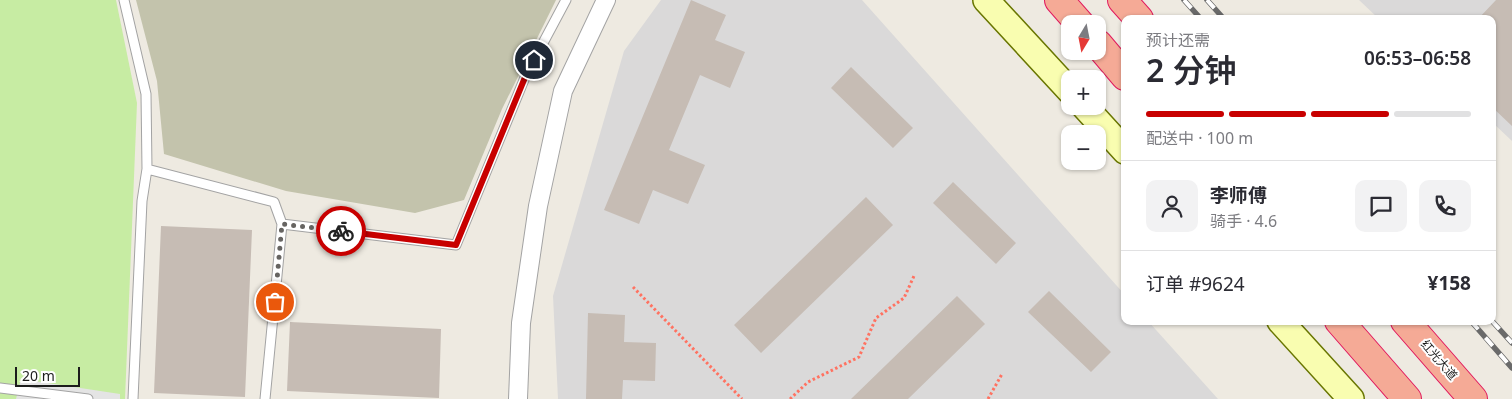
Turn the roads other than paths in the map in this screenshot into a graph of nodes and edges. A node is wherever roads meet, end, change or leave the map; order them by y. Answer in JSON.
{"nodes":[{"id":1,"x":124,"y":0,"type":"edge"},
{"id":2,"x":566,"y":0,"type":"edge"},
{"id":3,"x":606,"y":0,"type":"edge"},
{"id":4,"x":986,"y":0,"type":"edge"},
{"id":5,"x":1059,"y":0,"type":"edge"},
{"id":6,"x":1122,"y":0,"type":"edge"},
{"id":7,"x":1072,"y":15,"type":"edge"},
{"id":8,"x":1135,"y":15,"type":"edge"},
{"id":9,"x":1106,"y":53,"type":"edge"},
{"id":10,"x":1121,"y":71,"type":"edge"},
{"id":11,"x":1061,"y":81,"type":"edge"},
{"id":12,"x":1092,"y":115,"type":"edge"},
{"id":13,"x":1121,"y":147,"type":"edge"},
{"id":14,"x":147,"y":169,"type":"junction"},
{"id":15,"x":282,"y":224,"type":"junction"},
{"id":16,"x":1284,"y":325,"type":"edge"},
{"id":17,"x":1342,"y":325,"type":"edge"},
{"id":18,"x":1408,"y":325,"type":"edge"},
{"id":19,"x":0,"y":388,"type":"edge"},
{"id":20,"x":25,"y":396,"type":"edge"},
{"id":21,"x":88,"y":399,"type":"edge"},
{"id":22,"x":133,"y":399,"type":"edge"},
{"id":23,"x":265,"y":399,"type":"edge"},
{"id":24,"x":518,"y":399,"type":"edge"},
{"id":25,"x":1351,"y":399,"type":"edge"},
{"id":26,"x":1407,"y":399,"type":"edge"},
{"id":27,"x":1473,"y":399,"type":"edge"}],
"edges":[{"from":1,"to":14,"type":"lane"},
{"from":2,"to":15,"type":"lane"},
{"from":3,"to":24,"type":"street"},
{"from":4,"to":11,"type":"main road"},
{"from":5,"to":7,"type":"highway"},
{"from":6,"to":8,"type":"highway"},
{"from":9,"to":10,"type":"highway"},
{"from":12,"to":13,"type":"main road"},
{"from":14,"to":15,"type":"lane"},
{"from":14,"to":22,"type":"lane"},
{"from":15,"to":23,"type":"lane"},
{"from":16,"to":25,"type":"main road"},
{"from":17,"to":26,"type":"highway"},
{"from":18,"to":27,"type":"highway","name":"红光大道"},
{"from":19,"to":20,"type":"lane"},
{"from":20,"to":21,"type":"lane"}]}
